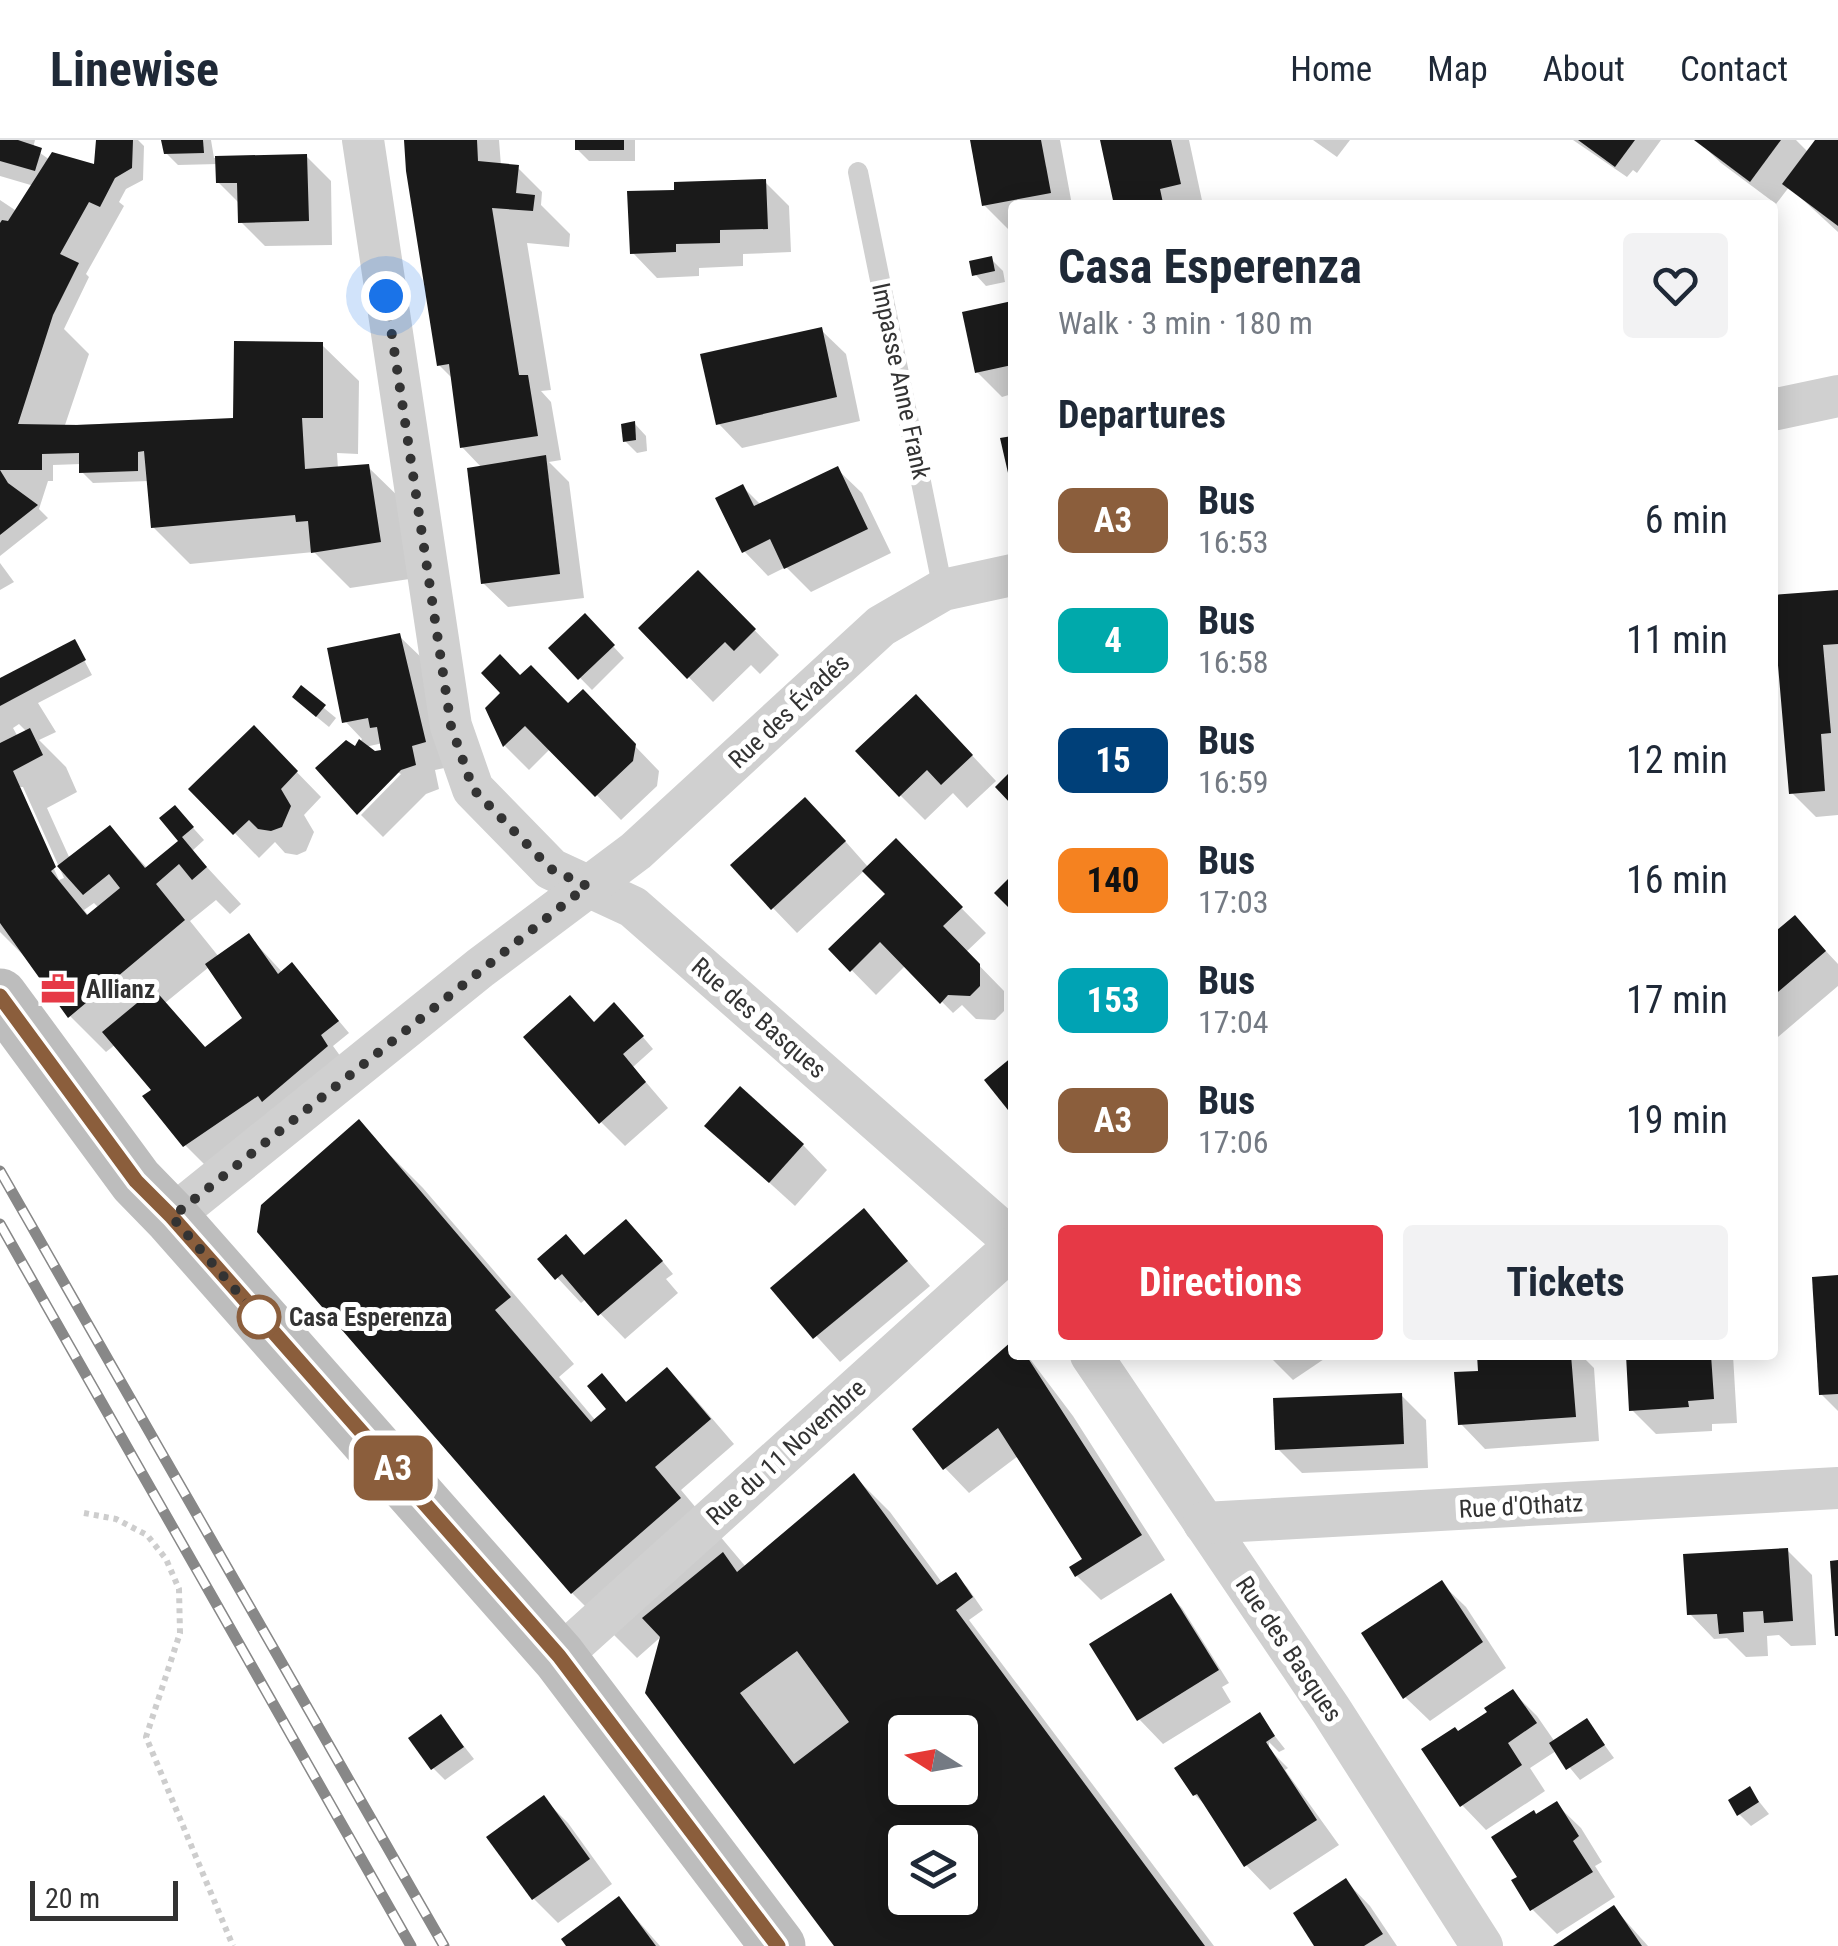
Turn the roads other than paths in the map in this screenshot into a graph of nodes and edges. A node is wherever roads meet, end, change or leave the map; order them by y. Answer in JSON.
{"nodes":[{"id":1,"x":363,"y":140,"type":"edge"},
{"id":2,"x":858,"y":172,"type":"dead end"},
{"id":3,"x":1838,"y":396,"type":"edge"},
{"id":4,"x":1778,"y":409,"type":"edge"},
{"id":5,"x":1008,"y":576,"type":"edge"},
{"id":6,"x":943,"y":590,"type":"junction"},
{"id":7,"x":587,"y":886,"type":"junction"},
{"id":8,"x":0,"y":996,"type":"edge"},
{"id":9,"x":172,"y":1217,"type":"junction"},
{"id":10,"x":1008,"y":1236,"type":"edge"},
{"id":11,"x":1008,"y":1252,"type":"edge"},
{"id":12,"x":1094,"y":1360,"type":"edge"},
{"id":13,"x":1838,"y":1488,"type":"edge"},
{"id":14,"x":1204,"y":1523,"type":"junction"},
{"id":15,"x":559,"y":1656,"type":"junction"},
{"id":16,"x":778,"y":1946,"type":"edge"},
{"id":17,"x":1482,"y":1946,"type":"edge"}],
"edges":[{"from":1,"to":7,"type":"street","name":"Rue des Basques"},
{"from":2,"to":6,"type":"lane","name":"Impasse Anne Frank"},
{"from":3,"to":4,"type":"street"},
{"from":5,"to":6,"type":"street","name":"Rue des Évadés"},
{"from":6,"to":7,"type":"street","name":"Rue des Évadés"},
{"from":7,"to":9,"type":"street","name":"Rue des Évadés"},
{"from":7,"to":10,"type":"street","name":"Rue des Basques"},
{"from":8,"to":9,"type":"main road"},
{"from":9,"to":15,"type":"main road"},
{"from":11,"to":15,"type":"street","name":"Rue du 11 Novembre"},
{"from":12,"to":14,"type":"street","name":"Rue des Basques"},
{"from":13,"to":14,"type":"street","name":"Rue d'Othatz"},
{"from":14,"to":17,"type":"street","name":"Rue des Basques"},
{"from":15,"to":16,"type":"main road"}]}
